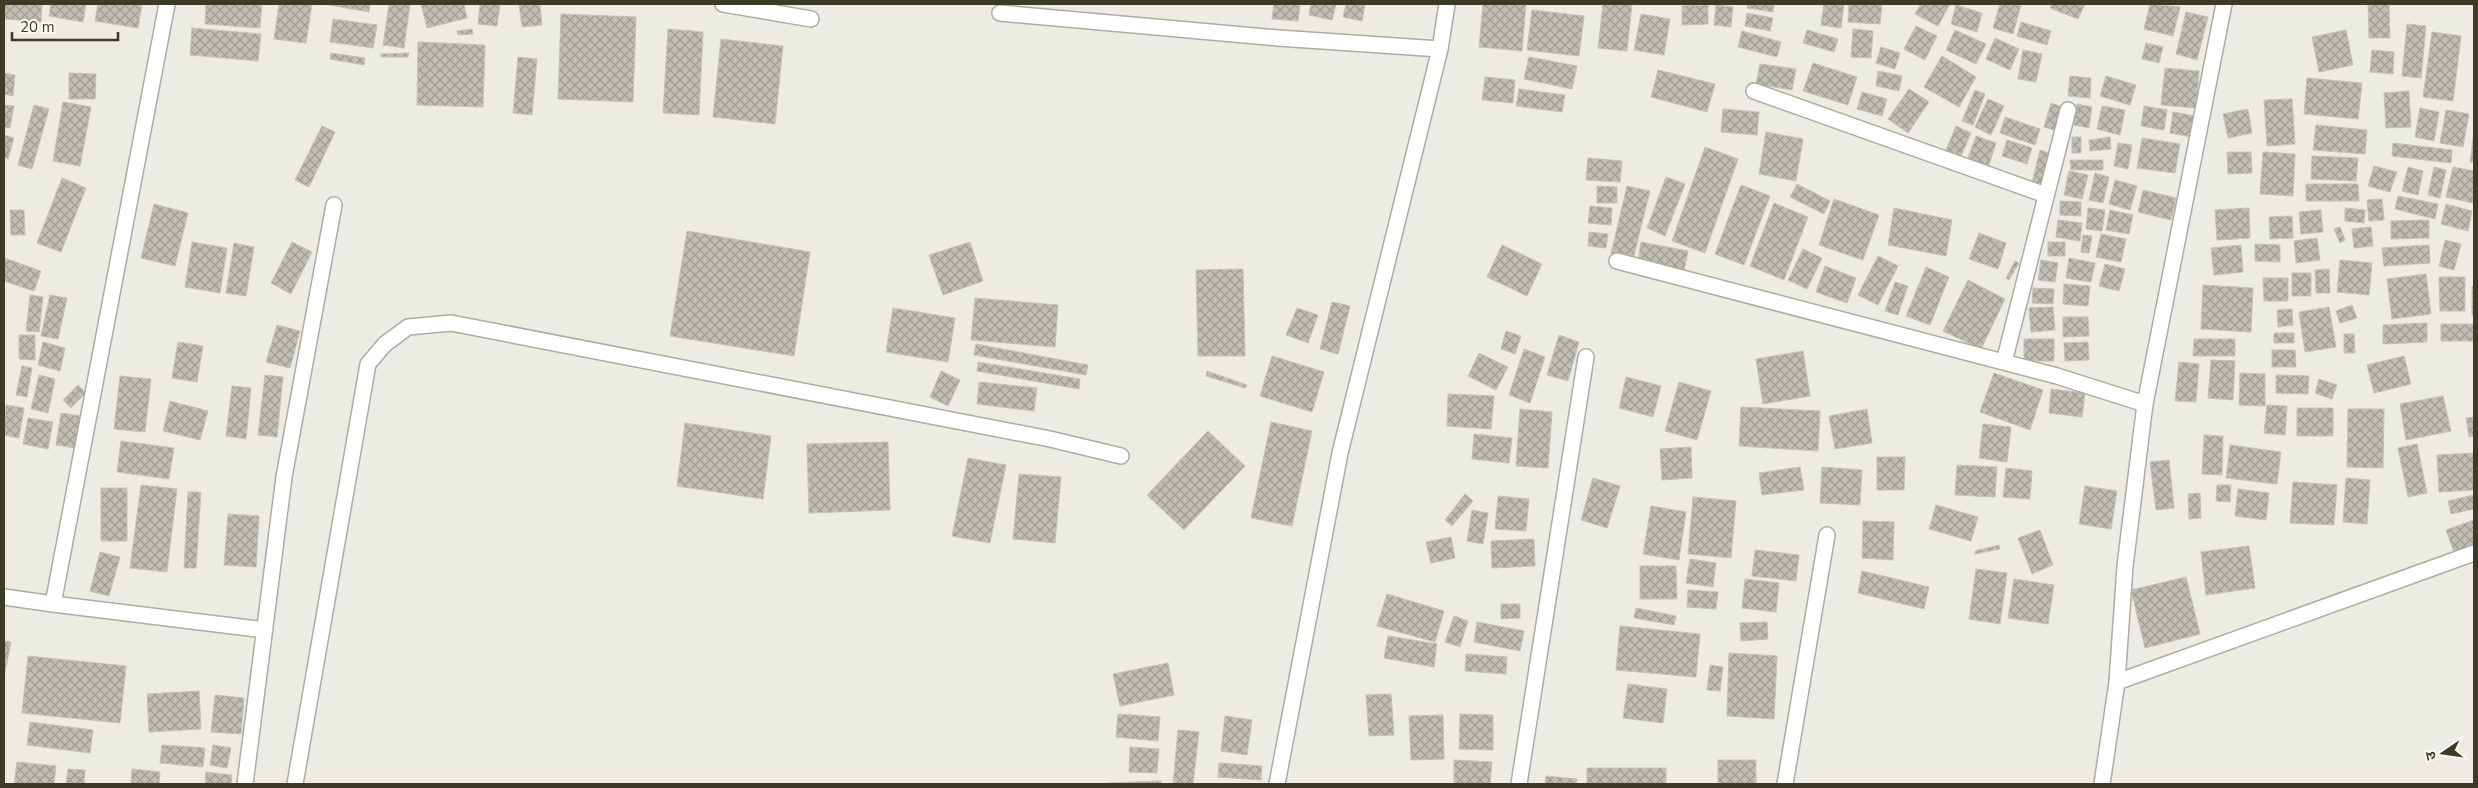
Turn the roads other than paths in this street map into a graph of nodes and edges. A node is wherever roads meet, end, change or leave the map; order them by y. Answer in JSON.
{"nodes":[{"id":1,"x":167,"y":4,"type":"edge"},
{"id":2,"x":723,"y":4,"type":"edge"},
{"id":3,"x":1448,"y":4,"type":"edge"},
{"id":4,"x":2224,"y":4,"type":"edge"},
{"id":5,"x":1000,"y":13,"type":"dead end"},
{"id":6,"x":811,"y":19,"type":"dead end"},
{"id":7,"x":1440,"y":49,"type":"junction"},
{"id":8,"x":1754,"y":91,"type":"dead end"},
{"id":9,"x":2068,"y":110,"type":"dead end"},
{"id":10,"x":2046,"y":195,"type":"junction"},
{"id":11,"x":334,"y":205,"type":"dead end"},
{"id":12,"x":1617,"y":261,"type":"dead end"},
{"id":13,"x":1586,"y":358,"type":"dead end"},
{"id":14,"x":2004,"y":362,"type":"junction"},
{"id":15,"x":2145,"y":404,"type":"junction"},
{"id":16,"x":1121,"y":456,"type":"dead end"},
{"id":17,"x":1827,"y":535,"type":"dead end"},
{"id":18,"x":2474,"y":553,"type":"edge"},
{"id":19,"x":4,"y":597,"type":"edge"},
{"id":20,"x":53,"y":604,"type":"junction"},
{"id":21,"x":266,"y":630,"type":"junction"},
{"id":22,"x":2117,"y":682,"type":"junction"},
{"id":23,"x":245,"y":784,"type":"edge"},
{"id":24,"x":295,"y":784,"type":"edge"},
{"id":25,"x":1277,"y":784,"type":"edge"},
{"id":26,"x":1519,"y":784,"type":"edge"},
{"id":27,"x":1785,"y":784,"type":"edge"},
{"id":28,"x":2102,"y":784,"type":"edge"}],
"edges":[{"from":1,"to":20,"type":"street"},
{"from":2,"to":6,"type":"street"},
{"from":3,"to":7,"type":"street"},
{"from":4,"to":15,"type":"street"},
{"from":5,"to":7,"type":"street"},
{"from":7,"to":25,"type":"street"},
{"from":8,"to":10,"type":"street"},
{"from":9,"to":10,"type":"street"},
{"from":10,"to":14,"type":"street"},
{"from":11,"to":21,"type":"street"},
{"from":12,"to":14,"type":"street"},
{"from":13,"to":26,"type":"street"},
{"from":14,"to":15,"type":"street"},
{"from":15,"to":22,"type":"street"},
{"from":16,"to":24,"type":"street"},
{"from":17,"to":27,"type":"street"},
{"from":18,"to":22,"type":"street"},
{"from":19,"to":20,"type":"street"},
{"from":20,"to":21,"type":"street"},
{"from":21,"to":23,"type":"street"},
{"from":22,"to":28,"type":"street"}]}
